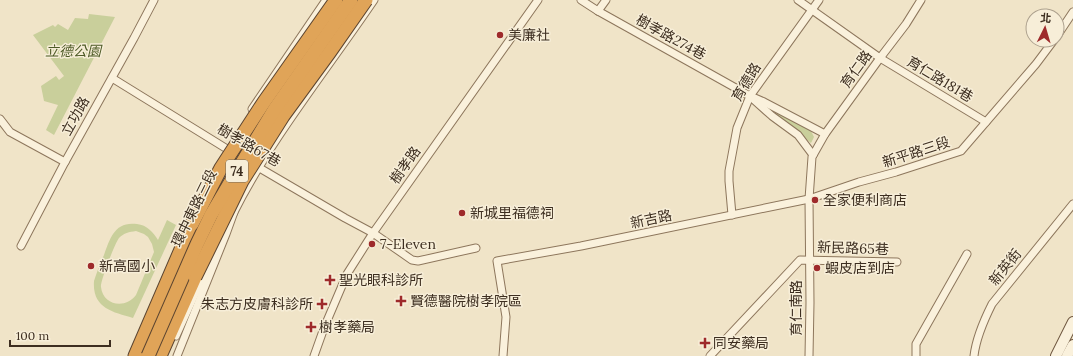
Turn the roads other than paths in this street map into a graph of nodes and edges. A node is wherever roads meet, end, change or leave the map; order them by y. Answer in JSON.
{"nodes":[{"id":1,"x":154,"y":0,"type":"edge"},
{"id":2,"x":326,"y":0,"type":"edge"},
{"id":3,"x":336,"y":0,"type":"edge"},
{"id":4,"x":340,"y":0,"type":"edge"},
{"id":5,"x":351,"y":0,"type":"edge"},
{"id":6,"x":366,"y":0,"type":"edge"},
{"id":7,"x":374,"y":0,"type":"edge"},
{"id":8,"x":538,"y":0,"type":"edge"},
{"id":9,"x":581,"y":0,"type":"edge"},
{"id":10,"x":606,"y":0,"type":"edge"},
{"id":11,"x":798,"y":0,"type":"edge"},
{"id":12,"x":819,"y":0,"type":"edge"},
{"id":13,"x":921,"y":0,"type":"edge"},
{"id":14,"x":812,"y":9,"type":"junction"},
{"id":15,"x":598,"y":11,"type":"junction"},
{"id":16,"x":1073,"y":12,"type":"edge"},
{"id":17,"x":1065,"y":24,"type":"edge"},
{"id":18,"x":1048,"y":48,"type":"edge"},
{"id":19,"x":880,"y":58,"type":"junction"},
{"id":20,"x":112,"y":78,"type":"junction"},
{"id":21,"x":750,"y":96,"type":"junction"},
{"id":22,"x":0,"y":119,"type":"edge"},
{"id":23,"x":986,"y":122,"type":"junction"},
{"id":24,"x":825,"y":134,"type":"junction"},
{"id":25,"x":228,"y":149,"type":"junction"},
{"id":26,"x":237,"y":154,"type":"junction"},
{"id":27,"x":813,"y":155,"type":"junction"},
{"id":28,"x":64,"y":162,"type":"junction"},
{"id":29,"x":259,"y":166,"type":"junction"},
{"id":30,"x":809,"y":199,"type":"junction"},
{"id":31,"x":1073,"y":204,"type":"edge"},
{"id":32,"x":235,"y":210,"type":"junction"},
{"id":33,"x":732,"y":215,"type":"junction"},
{"id":34,"x":373,"y":233,"type":"junction"},
{"id":35,"x":21,"y":246,"type":"dead end"},
{"id":36,"x":476,"y":248,"type":"dead end"},
{"id":37,"x":967,"y":254,"type":"dead end"},
{"id":38,"x":809,"y":260,"type":"junction"},
{"id":39,"x":897,"y":262,"type":"dead end"},
{"id":40,"x":1073,"y":322,"type":"edge"},
{"id":41,"x":175,"y":323,"type":"junction"},
{"id":42,"x":1073,"y":345,"type":"edge"},
{"id":43,"x":131,"y":356,"type":"edge"},
{"id":44,"x":135,"y":356,"type":"edge"},
{"id":45,"x":140,"y":356,"type":"edge"},
{"id":46,"x":148,"y":356,"type":"edge"},
{"id":47,"x":160,"y":356,"type":"edge"},
{"id":48,"x":167,"y":356,"type":"edge"},
{"id":49,"x":177,"y":356,"type":"edge"},
{"id":50,"x":314,"y":356,"type":"edge"},
{"id":51,"x":504,"y":356,"type":"edge"},
{"id":52,"x":710,"y":356,"type":"edge"},
{"id":53,"x":809,"y":356,"type":"edge"},
{"id":54,"x":916,"y":356,"type":"edge"},
{"id":55,"x":974,"y":356,"type":"edge"},
{"id":56,"x":1056,"y":356,"type":"edge"},
{"id":57,"x":1067,"y":356,"type":"edge"}],
"edges":[{"from":1,"to":20,"type":"street","name":"立功路"},
{"from":2,"to":25,"type":"street","name":"環中東路三段"},
{"from":3,"to":44,"type":"highway","number":"74","bridge":true},
{"from":4,"to":26,"type":"street","name":"環中東路三段"},
{"from":5,"to":46,"type":"highway","number":"74","bridge":true},
{"from":6,"to":41,"type":"highway","number":"74","bridge":true},
{"from":7,"to":29,"type":"street"},
{"from":8,"to":34,"type":"street","name":"樹孝路"},
{"from":9,"to":15,"type":"street","name":"樹孝路274巷"},
{"from":10,"to":15,"type":"street"},
{"from":11,"to":14,"type":"street","name":"育仁路181巷"},
{"from":12,"to":14,"type":"street","name":"育德路"},
{"from":13,"to":19,"type":"street","name":"育仁路"},
{"from":14,"to":19,"type":"street","name":"育仁路181巷"},
{"from":14,"to":21,"type":"street","name":"育德路"},
{"from":15,"to":21,"type":"street","name":"樹孝路274巷"},
{"from":16,"to":17,"type":"street"},
{"from":18,"to":23,"type":"street","name":"新平路三段"},
{"from":19,"to":23,"type":"street","name":"育仁路181巷"},
{"from":19,"to":24,"type":"street","name":"育仁路"},
{"from":20,"to":25,"type":"street","name":"樹孝路67巷"},
{"from":20,"to":28,"type":"street","name":"立功路"},
{"from":21,"to":24,"type":"street"},
{"from":21,"to":27,"type":"street"},
{"from":21,"to":33,"type":"street","name":"育德路"},
{"from":22,"to":28,"type":"street"},
{"from":23,"to":30,"type":"street","name":"新平路三段"},
{"from":24,"to":27,"type":"street","name":"育仁路"},
{"from":25,"to":26,"type":"street","name":"樹孝路67巷"},
{"from":25,"to":43,"type":"street","name":"環中東路三段"},
{"from":26,"to":29,"type":"street","name":"樹孝路67巷"},
{"from":26,"to":45,"type":"street","name":"環中東路三段"},
{"from":27,"to":30,"type":"street"},
{"from":28,"to":35,"type":"street","name":"立功路"},
{"from":29,"to":32,"type":"street"},
{"from":29,"to":34,"type":"street","name":"樹孝路67巷"},
{"from":30,"to":33,"type":"street","name":"新吉路"},
{"from":30,"to":38,"type":"street"},
{"from":31,"to":55,"type":"street","name":"新英街"},
{"from":32,"to":48,"type":"street"},
{"from":32,"to":49,"type":"street"},
{"from":33,"to":51,"type":"street","name":"新吉路"},
{"from":34,"to":36,"type":"street"},
{"from":34,"to":50,"type":"street","name":"樹孝路"},
{"from":37,"to":54,"type":"street"},
{"from":38,"to":39,"type":"street","name":"新民路65巷"},
{"from":38,"to":52,"type":"street"},
{"from":38,"to":53,"type":"street","name":"育仁南路"},
{"from":40,"to":56,"type":"street"},
{"from":41,"to":47,"type":"highway","number":"74"},
{"from":41,"to":48,"type":"highway","number":"74"},
{"from":42,"to":57,"type":"street"}]}
